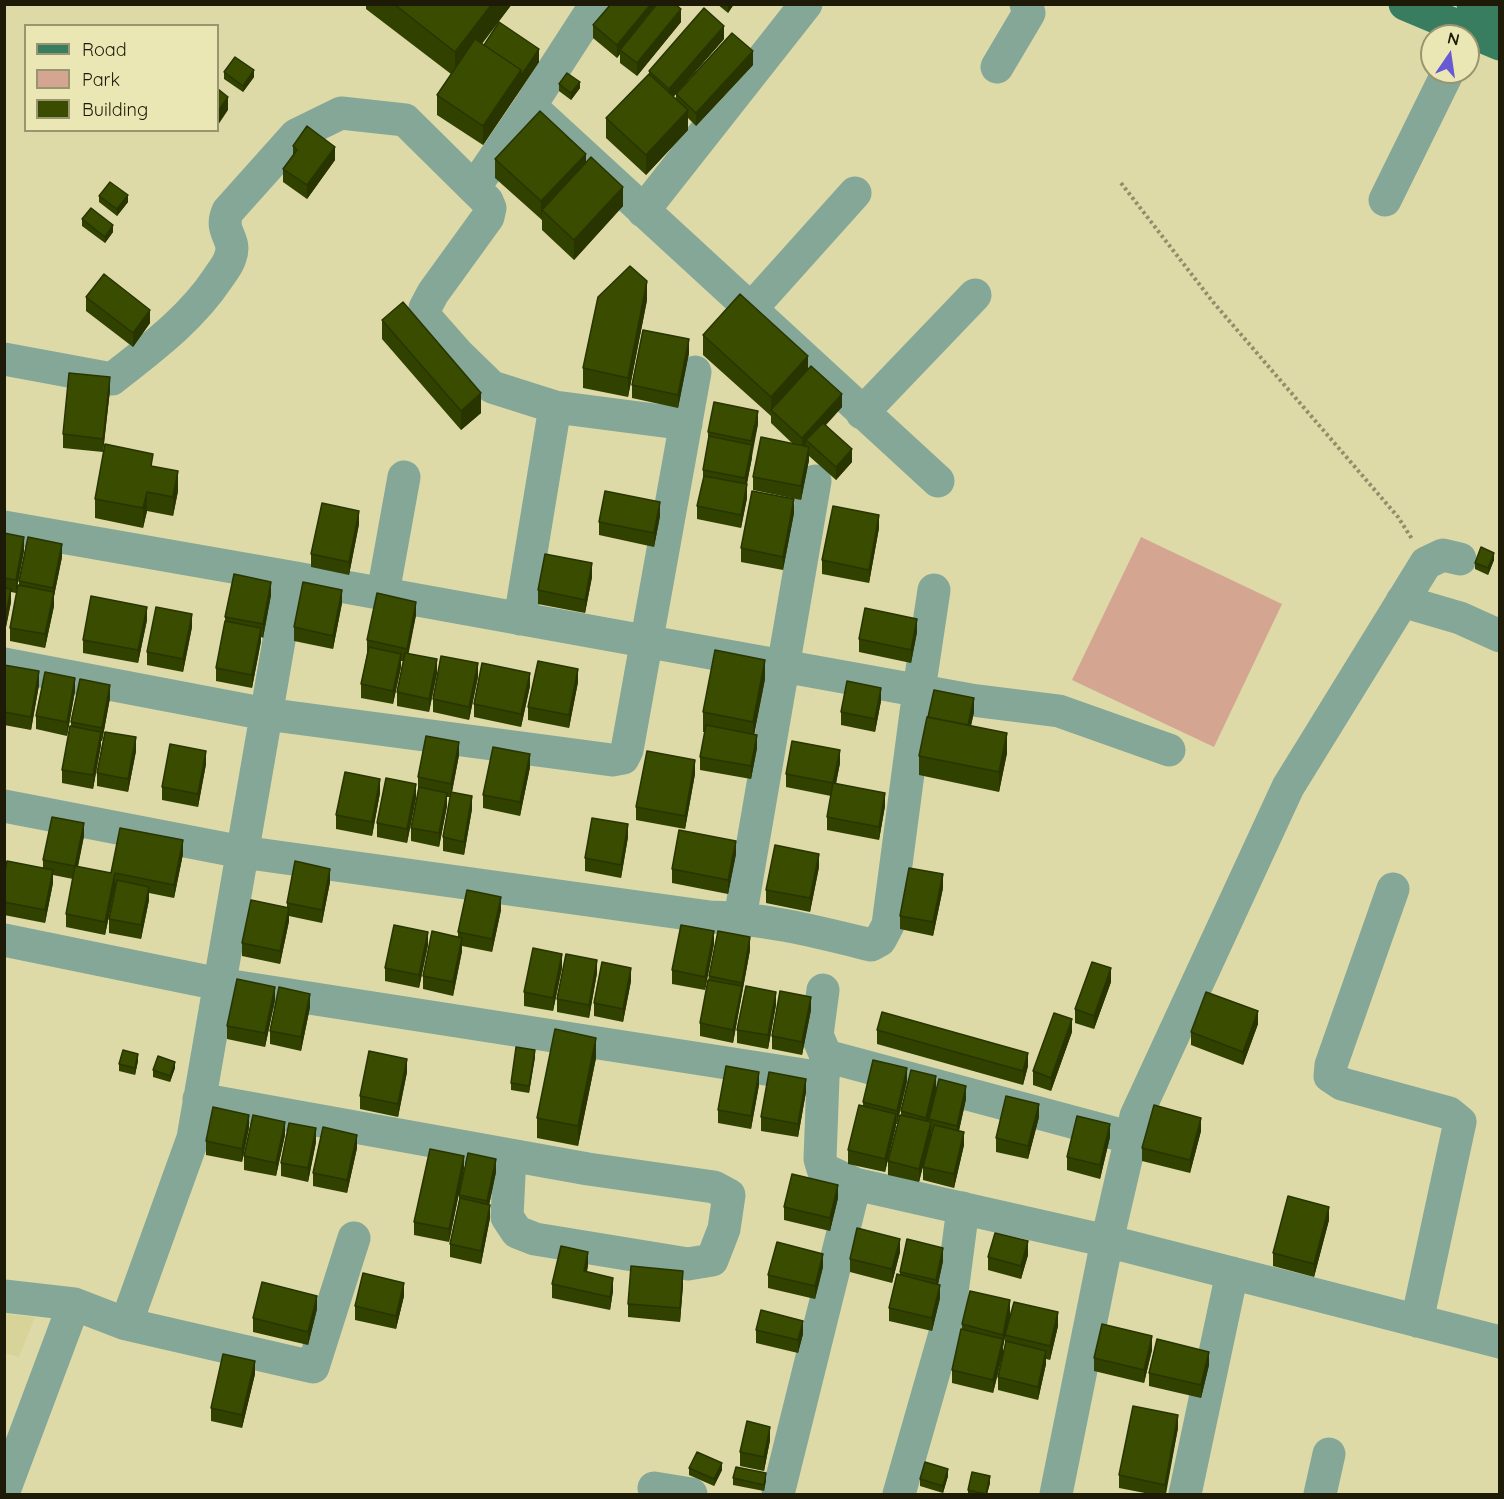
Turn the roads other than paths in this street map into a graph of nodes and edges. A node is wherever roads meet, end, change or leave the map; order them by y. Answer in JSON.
{"nodes":[{"id":1,"x":596,"y":4,"type":"edge"},
{"id":2,"x":806,"y":4,"type":"edge"},
{"id":3,"x":1026,"y":4,"type":"edge"},
{"id":4,"x":1405,"y":4,"type":"edge"},
{"id":5,"x":1500,"y":15,"type":"edge"},
{"id":6,"x":1469,"y":24,"type":"edge"},
{"id":7,"x":1480,"y":31,"type":"edge"},
{"id":8,"x":1500,"y":44,"type":"edge"},
{"id":9,"x":997,"y":67,"type":"dead end"},
{"id":10,"x":1442,"y":84,"type":"edge"},
{"id":11,"x":530,"y":106,"type":"junction"},
{"id":12,"x":474,"y":188,"type":"junction"},
{"id":13,"x":855,"y":194,"type":"dead end"},
{"id":14,"x":1385,"y":200,"type":"dead end"},
{"id":15,"x":643,"y":211,"type":"junction"},
{"id":16,"x":975,"y":295,"type":"dead end"},
{"id":17,"x":750,"y":310,"type":"junction"},
{"id":18,"x":4,"y":359,"type":"edge"},
{"id":19,"x":695,"y":372,"type":"dead end"},
{"id":20,"x":555,"y":407,"type":"junction"},
{"id":21,"x":862,"y":413,"type":"junction"},
{"id":22,"x":686,"y":424,"type":"junction"},
{"id":23,"x":404,"y":477,"type":"dead end"},
{"id":24,"x":815,"y":481,"type":"dead end"},
{"id":25,"x":938,"y":481,"type":"dead end"},
{"id":26,"x":4,"y":527,"type":"edge"},
{"id":27,"x":1460,"y":559,"type":"dead end"},
{"id":28,"x":290,"y":577,"type":"junction"},
{"id":29,"x":934,"y":590,"type":"dead end"},
{"id":30,"x":383,"y":593,"type":"junction"},
{"id":31,"x":1402,"y":601,"type":"junction"},
{"id":32,"x":520,"y":619,"type":"junction"},
{"id":33,"x":1500,"y":636,"type":"edge"},
{"id":34,"x":647,"y":641,"type":"junction"},
{"id":35,"x":4,"y":664,"type":"edge"},
{"id":36,"x":784,"y":666,"type":"junction"},
{"id":37,"x":918,"y":690,"type":"junction"},
{"id":38,"x":266,"y":714,"type":"junction"},
{"id":39,"x":1169,"y":750,"type":"dead end"},
{"id":40,"x":4,"y":806,"type":"edge"},
{"id":41,"x":242,"y":852,"type":"junction"},
{"id":42,"x":1393,"y":889,"type":"dead end"},
{"id":43,"x":740,"y":918,"type":"junction"},
{"id":44,"x":4,"y":940,"type":"edge"},
{"id":45,"x":219,"y":984,"type":"junction"},
{"id":46,"x":824,"y":990,"type":"dead end"},
{"id":47,"x":824,"y":1067,"type":"junction"},
{"id":48,"x":199,"y":1099,"type":"junction"},
{"id":49,"x":1131,"y":1138,"type":"junction"},
{"id":50,"x":510,"y":1155,"type":"junction"},
{"id":51,"x":855,"y":1184,"type":"junction"},
{"id":52,"x":963,"y":1208,"type":"junction"},
{"id":53,"x":354,"y":1238,"type":"dead end"},
{"id":54,"x":1107,"y":1241,"type":"junction"},
{"id":55,"x":1232,"y":1273,"type":"junction"},
{"id":56,"x":4,"y":1296,"type":"edge"},
{"id":57,"x":74,"y":1304,"type":"junction"},
{"id":58,"x":1417,"y":1321,"type":"junction"},
{"id":59,"x":126,"y":1324,"type":"junction"},
{"id":60,"x":1500,"y":1342,"type":"edge"},
{"id":61,"x":1329,"y":1454,"type":"dead end"},
{"id":62,"x":654,"y":1488,"type":"dead end"},
{"id":63,"x":4,"y":1491,"type":"edge"},
{"id":64,"x":691,"y":1494,"type":"edge"},
{"id":65,"x":778,"y":1494,"type":"edge"},
{"id":66,"x":899,"y":1494,"type":"edge"},
{"id":67,"x":1056,"y":1494,"type":"edge"},
{"id":68,"x":1185,"y":1494,"type":"edge"},
{"id":69,"x":1320,"y":1494,"type":"edge"}],
"edges":[{"from":1,"to":11,"type":"street"},
{"from":2,"to":15,"type":"street"},
{"from":3,"to":9,"type":"street"},
{"from":4,"to":6,"type":"main road"},
{"from":5,"to":6,"type":"main road"},
{"from":7,"to":8,"type":"main road"},
{"from":10,"to":14,"type":"street"},
{"from":11,"to":12,"type":"street"},
{"from":11,"to":15,"type":"street"},
{"from":12,"to":18,"type":"street"},
{"from":12,"to":20,"type":"street"},
{"from":13,"to":17,"type":"street"},
{"from":15,"to":17,"type":"street"},
{"from":16,"to":21,"type":"street"},
{"from":17,"to":21,"type":"street"},
{"from":19,"to":22,"type":"street"},
{"from":20,"to":22,"type":"street"},
{"from":20,"to":32,"type":"street"},
{"from":21,"to":25,"type":"street"},
{"from":22,"to":34,"type":"street"},
{"from":23,"to":30,"type":"street"},
{"from":24,"to":36,"type":"street"},
{"from":26,"to":28,"type":"street"},
{"from":27,"to":31,"type":"street"},
{"from":28,"to":30,"type":"street"},
{"from":28,"to":38,"type":"street"},
{"from":29,"to":37,"type":"street"},
{"from":30,"to":32,"type":"street"},
{"from":31,"to":33,"type":"street"},
{"from":31,"to":49,"type":"street"},
{"from":32,"to":34,"type":"street"},
{"from":34,"to":36,"type":"street"},
{"from":34,"to":38,"type":"street"},
{"from":35,"to":38,"type":"street"},
{"from":36,"to":37,"type":"street"},
{"from":36,"to":43,"type":"street"},
{"from":37,"to":39,"type":"street"},
{"from":37,"to":43,"type":"street"},
{"from":38,"to":41,"type":"street"},
{"from":40,"to":41,"type":"street"},
{"from":41,"to":43,"type":"street"},
{"from":41,"to":45,"type":"street"},
{"from":42,"to":58,"type":"street"},
{"from":44,"to":45,"type":"street"},
{"from":45,"to":47,"type":"street"},
{"from":45,"to":48,"type":"street"},
{"from":46,"to":47,"type":"street"},
{"from":47,"to":49,"type":"street"},
{"from":47,"to":51,"type":"street"},
{"from":48,"to":50,"type":"street"},
{"from":48,"to":59,"type":"street"},
{"from":49,"to":54,"type":"street"},
{"from":50,"to":50,"type":"street"},
{"from":51,"to":52,"type":"street"},
{"from":51,"to":65,"type":"street"},
{"from":52,"to":54,"type":"street"},
{"from":52,"to":66,"type":"street"},
{"from":53,"to":59,"type":"street"},
{"from":54,"to":55,"type":"street"},
{"from":54,"to":67,"type":"street"},
{"from":55,"to":58,"type":"street"},
{"from":55,"to":68,"type":"street"},
{"from":56,"to":57,"type":"street"},
{"from":57,"to":59,"type":"street"},
{"from":57,"to":63,"type":"street"},
{"from":58,"to":60,"type":"street"},
{"from":61,"to":69,"type":"street"},
{"from":62,"to":64,"type":"street"}]}
